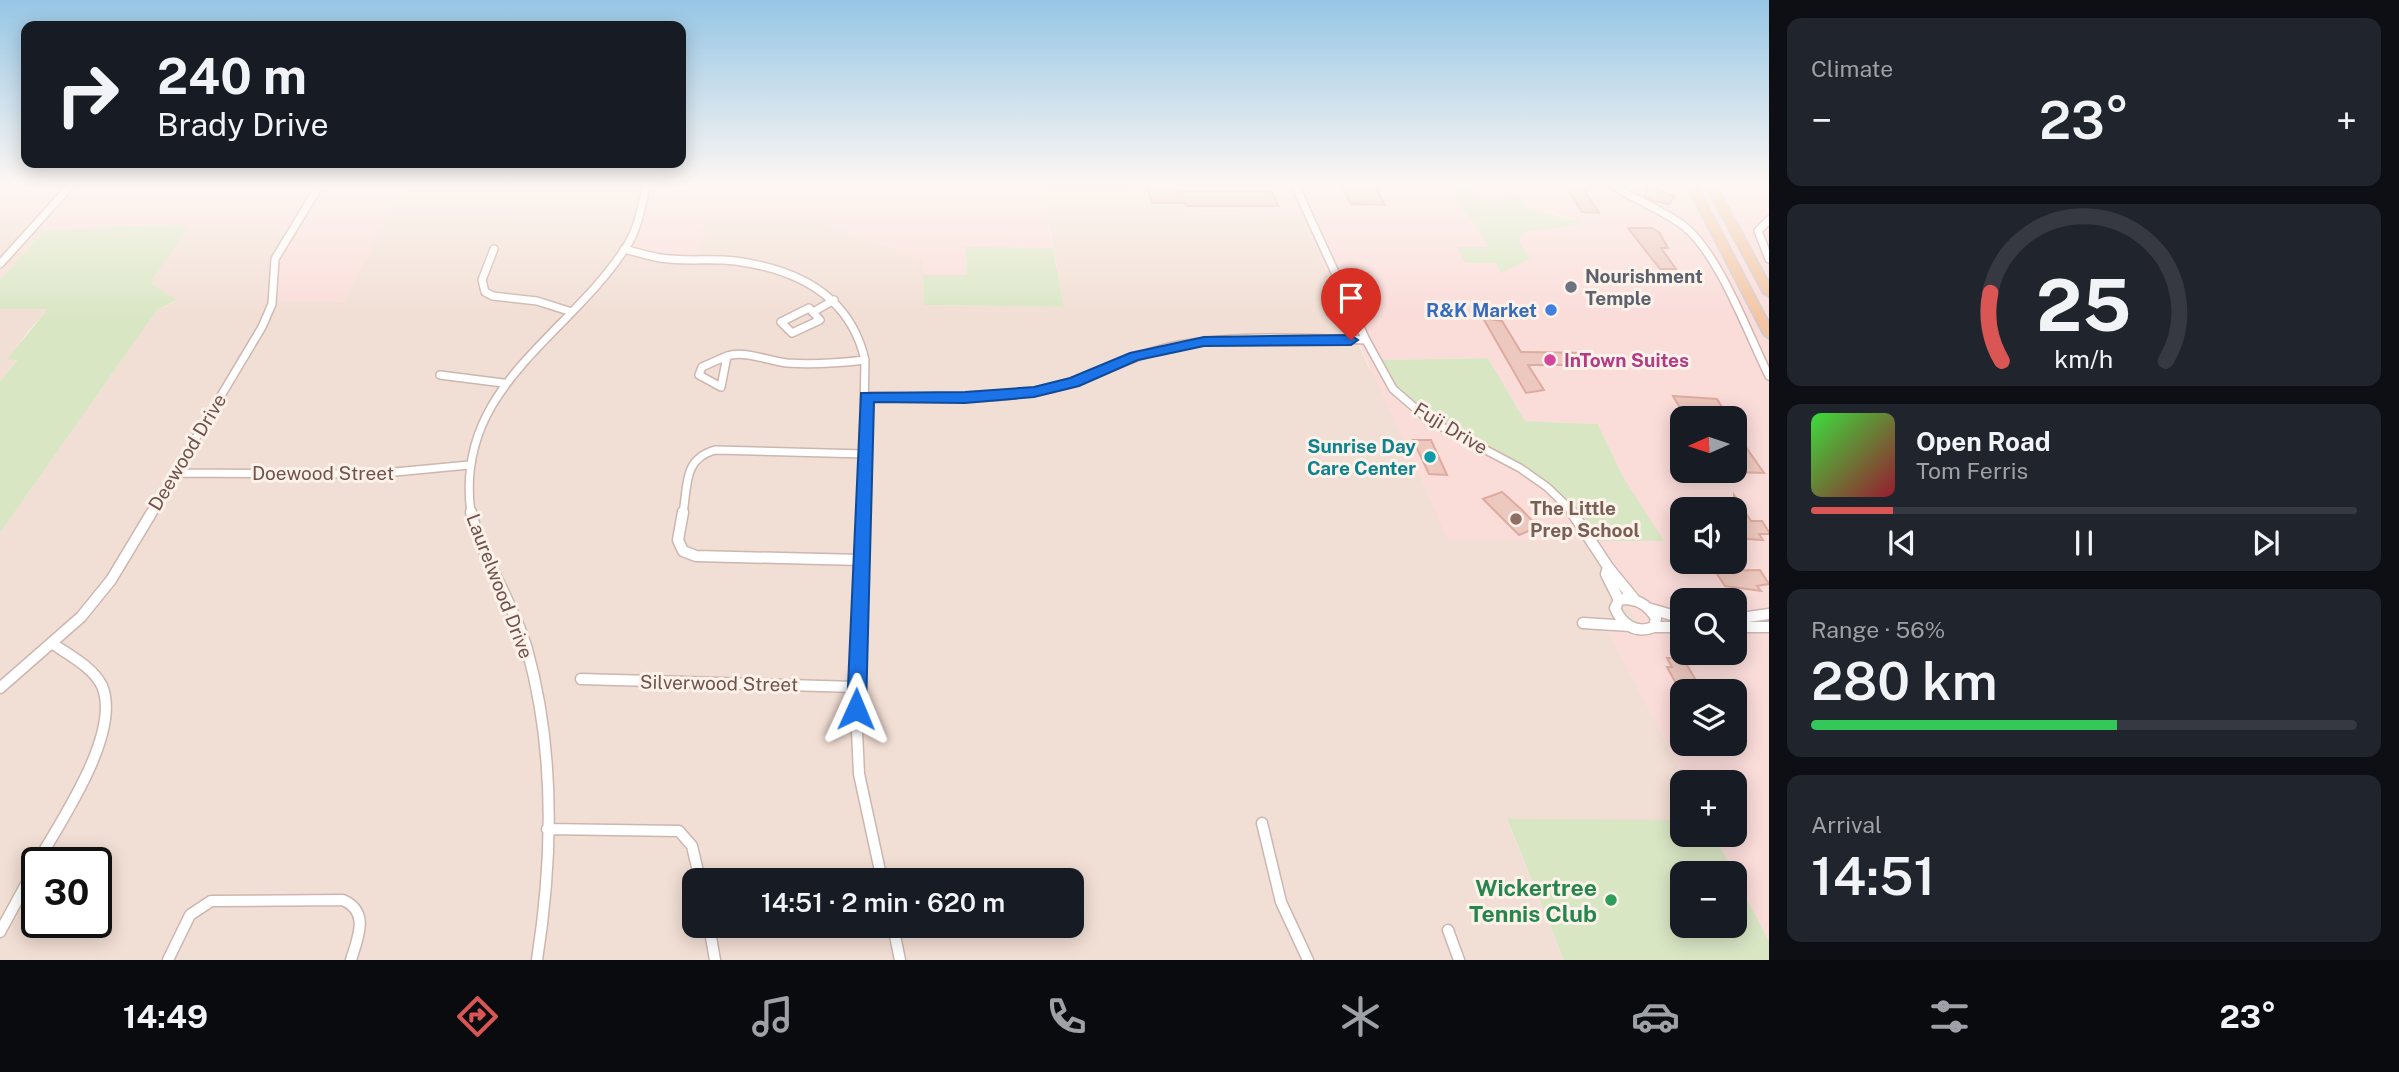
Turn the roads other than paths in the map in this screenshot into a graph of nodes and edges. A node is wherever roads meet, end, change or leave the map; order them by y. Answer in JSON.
{"nodes":[{"id":1,"x":33,"y":228,"type":"edge"},
{"id":2,"x":294,"y":228,"type":"edge"},
{"id":3,"x":634,"y":228,"type":"edge"},
{"id":4,"x":1315,"y":228,"type":"edge"},
{"id":5,"x":1686,"y":228,"type":"edge"},
{"id":6,"x":1713,"y":228,"type":"edge"},
{"id":7,"x":1734,"y":228,"type":"edge"},
{"id":8,"x":1761,"y":228,"type":"edge"},
{"id":9,"x":494,"y":249,"type":"dead end"},
{"id":10,"x":624,"y":249,"type":"junction"},
{"id":11,"x":1769,"y":259,"type":"edge"},
{"id":12,"x":0,"y":264,"type":"edge"},
{"id":13,"x":1769,"y":292,"type":"edge"},
{"id":14,"x":834,"y":300,"type":"junction"},
{"id":15,"x":572,"y":312,"type":"junction"},
{"id":16,"x":813,"y":312,"type":"junction"},
{"id":17,"x":1769,"y":334,"type":"edge"},
{"id":18,"x":1366,"y":340,"type":"junction"},
{"id":19,"x":727,"y":356,"type":"junction"},
{"id":20,"x":865,"y":360,"type":"junction"},
{"id":21,"x":440,"y":375,"type":"dead end"},
{"id":22,"x":1769,"y":376,"type":"edge"},
{"id":23,"x":503,"y":383,"type":"junction"},
{"id":24,"x":866,"y":396,"type":"junction"},
{"id":25,"x":864,"y":454,"type":"junction"},
{"id":26,"x":470,"y":465,"type":"junction"},
{"id":27,"x":175,"y":473,"type":"junction"},
{"id":28,"x":861,"y":560,"type":"junction"},
{"id":29,"x":1608,"y":567,"type":"junction"},
{"id":30,"x":1619,"y":600,"type":"junction"},
{"id":31,"x":1635,"y":600,"type":"junction"},
{"id":32,"x":1648,"y":607,"type":"junction"},
{"id":33,"x":1616,"y":612,"type":"junction"},
{"id":34,"x":1670,"y":614,"type":"edge"},
{"id":35,"x":1769,"y":614,"type":"edge"},
{"id":36,"x":1747,"y":617,"type":"edge"},
{"id":37,"x":1583,"y":623,"type":"dead end"},
{"id":38,"x":1600,"y":624,"type":"junction"},
{"id":39,"x":1630,"y":626,"type":"junction"},
{"id":40,"x":1654,"y":627,"type":"junction"},
{"id":41,"x":1670,"y":627,"type":"edge"},
{"id":42,"x":1747,"y":627,"type":"edge"},
{"id":43,"x":1769,"y":627,"type":"edge"},
{"id":44,"x":53,"y":644,"type":"junction"},
{"id":45,"x":581,"y":679,"type":"dead end"},
{"id":46,"x":856,"y":687,"type":"junction"},
{"id":47,"x":0,"y":688,"type":"edge"},
{"id":48,"x":1262,"y":823,"type":"dead end"},
{"id":49,"x":547,"y":829,"type":"junction"},
{"id":50,"x":46,"y":847,"type":"edge"},
{"id":51,"x":698,"y":868,"type":"edge"},
{"id":52,"x":880,"y":868,"type":"edge"},
{"id":53,"x":21,"y":893,"type":"edge"},
{"id":54,"x":1448,"y":930,"type":"dead end"},
{"id":55,"x":0,"y":932,"type":"edge"},
{"id":56,"x":711,"y":938,"type":"edge"},
{"id":57,"x":895,"y":938,"type":"edge"},
{"id":58,"x":168,"y":960,"type":"edge"},
{"id":59,"x":351,"y":960,"type":"edge"},
{"id":60,"x":537,"y":960,"type":"edge"},
{"id":61,"x":715,"y":960,"type":"edge"},
{"id":62,"x":900,"y":960,"type":"edge"},
{"id":63,"x":1308,"y":960,"type":"edge"},
{"id":64,"x":1460,"y":960,"type":"edge"}],
"edges":[{"from":1,"to":12,"type":"street"},
{"from":2,"to":27,"type":"street","name":"Deewood Drive"},
{"from":3,"to":10,"type":"street","name":"Laurelwood Drive"},
{"from":4,"to":18,"type":"street","name":"Fuji Drive"},
{"from":5,"to":22,"type":"street"},
{"from":6,"to":17,"type":"main road"},
{"from":7,"to":13,"type":"main road"},
{"from":8,"to":11,"type":"street"},
{"from":9,"to":15,"type":"street"},
{"from":10,"to":14,"type":"street"},
{"from":10,"to":15,"type":"street","name":"Laurelwood Drive"},
{"from":14,"to":16,"type":"street"},
{"from":14,"to":20,"type":"street"},
{"from":15,"to":23,"type":"street","name":"Laurelwood Drive"},
{"from":16,"to":16,"type":"street"},
{"from":18,"to":24,"type":"street"},
{"from":18,"to":29,"type":"street","name":"Fuji Drive"},
{"from":19,"to":19,"type":"street"},
{"from":19,"to":20,"type":"street"},
{"from":20,"to":24,"type":"street"},
{"from":21,"to":23,"type":"street"},
{"from":23,"to":26,"type":"street","name":"Laurelwood Drive"},
{"from":24,"to":25,"type":"street"},
{"from":25,"to":28,"type":"street"},
{"from":25,"to":28,"type":"street"},
{"from":26,"to":27,"type":"street","name":"Doewood Street"},
{"from":26,"to":49,"type":"street","name":"Laurelwood Drive"},
{"from":27,"to":44,"type":"street","name":"Deewood Drive"},
{"from":28,"to":46,"type":"street"},
{"from":29,"to":30,"type":"street","name":"Fuji Drive"},
{"from":29,"to":31,"type":"street","name":"Fuji Drive"},
{"from":30,"to":31,"type":"street"},
{"from":30,"to":33,"type":"street"},
{"from":31,"to":32,"type":"street"},
{"from":32,"to":34,"type":"street"},
{"from":32,"to":40,"type":"street"},
{"from":33,"to":38,"type":"street"},
{"from":33,"to":39,"type":"street"},
{"from":35,"to":36,"type":"street"},
{"from":37,"to":38,"type":"street"},
{"from":38,"to":39,"type":"street"},
{"from":39,"to":40,"type":"street"},
{"from":40,"to":41,"type":"street"},
{"from":42,"to":43,"type":"street"},
{"from":44,"to":47,"type":"street","name":"Deewood Drive"},
{"from":44,"to":50,"type":"street"},
{"from":45,"to":46,"type":"street","name":"Silverwood Street"},
{"from":46,"to":52,"type":"street"},
{"from":48,"to":63,"type":"street"},
{"from":49,"to":51,"type":"street"},
{"from":49,"to":60,"type":"street","name":"Laurelwood Drive"},
{"from":53,"to":55,"type":"street"},
{"from":54,"to":64,"type":"street"},
{"from":56,"to":61,"type":"street"},
{"from":57,"to":62,"type":"street"},
{"from":58,"to":59,"type":"street"}]}
